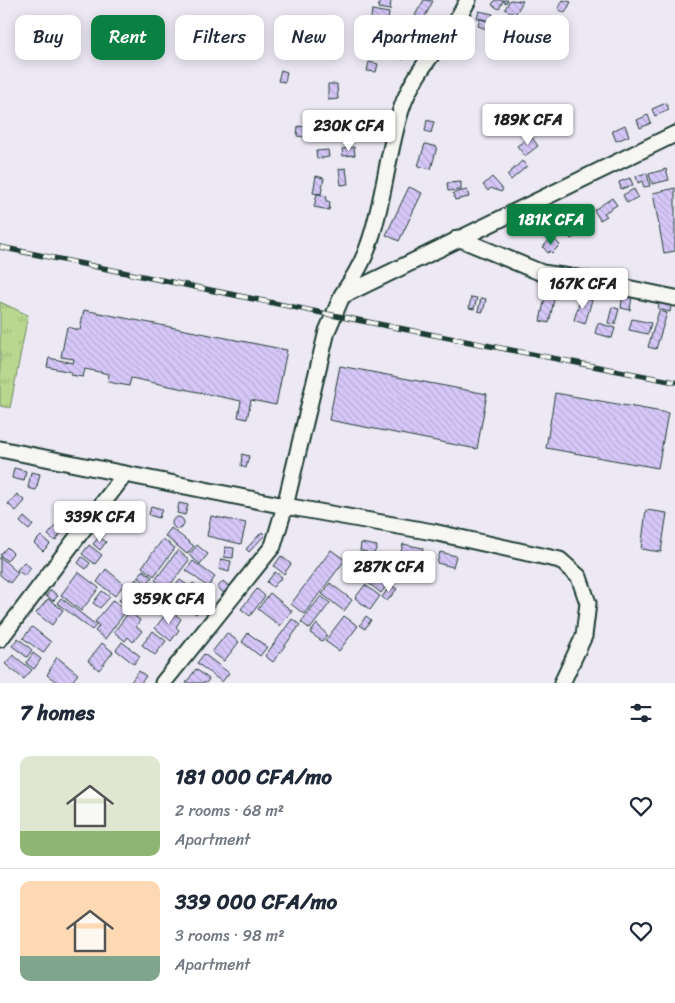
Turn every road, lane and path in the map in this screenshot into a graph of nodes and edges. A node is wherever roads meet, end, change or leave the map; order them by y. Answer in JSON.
{"nodes":[{"id":1,"x":468,"y":0,"type":"edge"},
{"id":2,"x":675,"y":134,"type":"edge"},
{"id":3,"x":458,"y":238,"type":"junction"},
{"id":4,"x":342,"y":296,"type":"junction"},
{"id":5,"x":675,"y":298,"type":"edge"},
{"id":6,"x":0,"y":449,"type":"edge"},
{"id":7,"x":125,"y":474,"type":"junction"},
{"id":8,"x":285,"y":506,"type":"junction"},
{"id":9,"x":0,"y":639,"type":"edge"},
{"id":10,"x":163,"y":683,"type":"edge"},
{"id":11,"x":562,"y":683,"type":"edge"}],
"edges":[{"from":1,"to":4,"type":"street"},
{"from":2,"to":3,"type":"street"},
{"from":3,"to":4,"type":"street"},
{"from":3,"to":5,"type":"street"},
{"from":4,"to":8,"type":"street"},
{"from":6,"to":7,"type":"street"},
{"from":7,"to":8,"type":"street"},
{"from":7,"to":9,"type":"street"},
{"from":8,"to":10,"type":"street"},
{"from":8,"to":11,"type":"street"}]}
